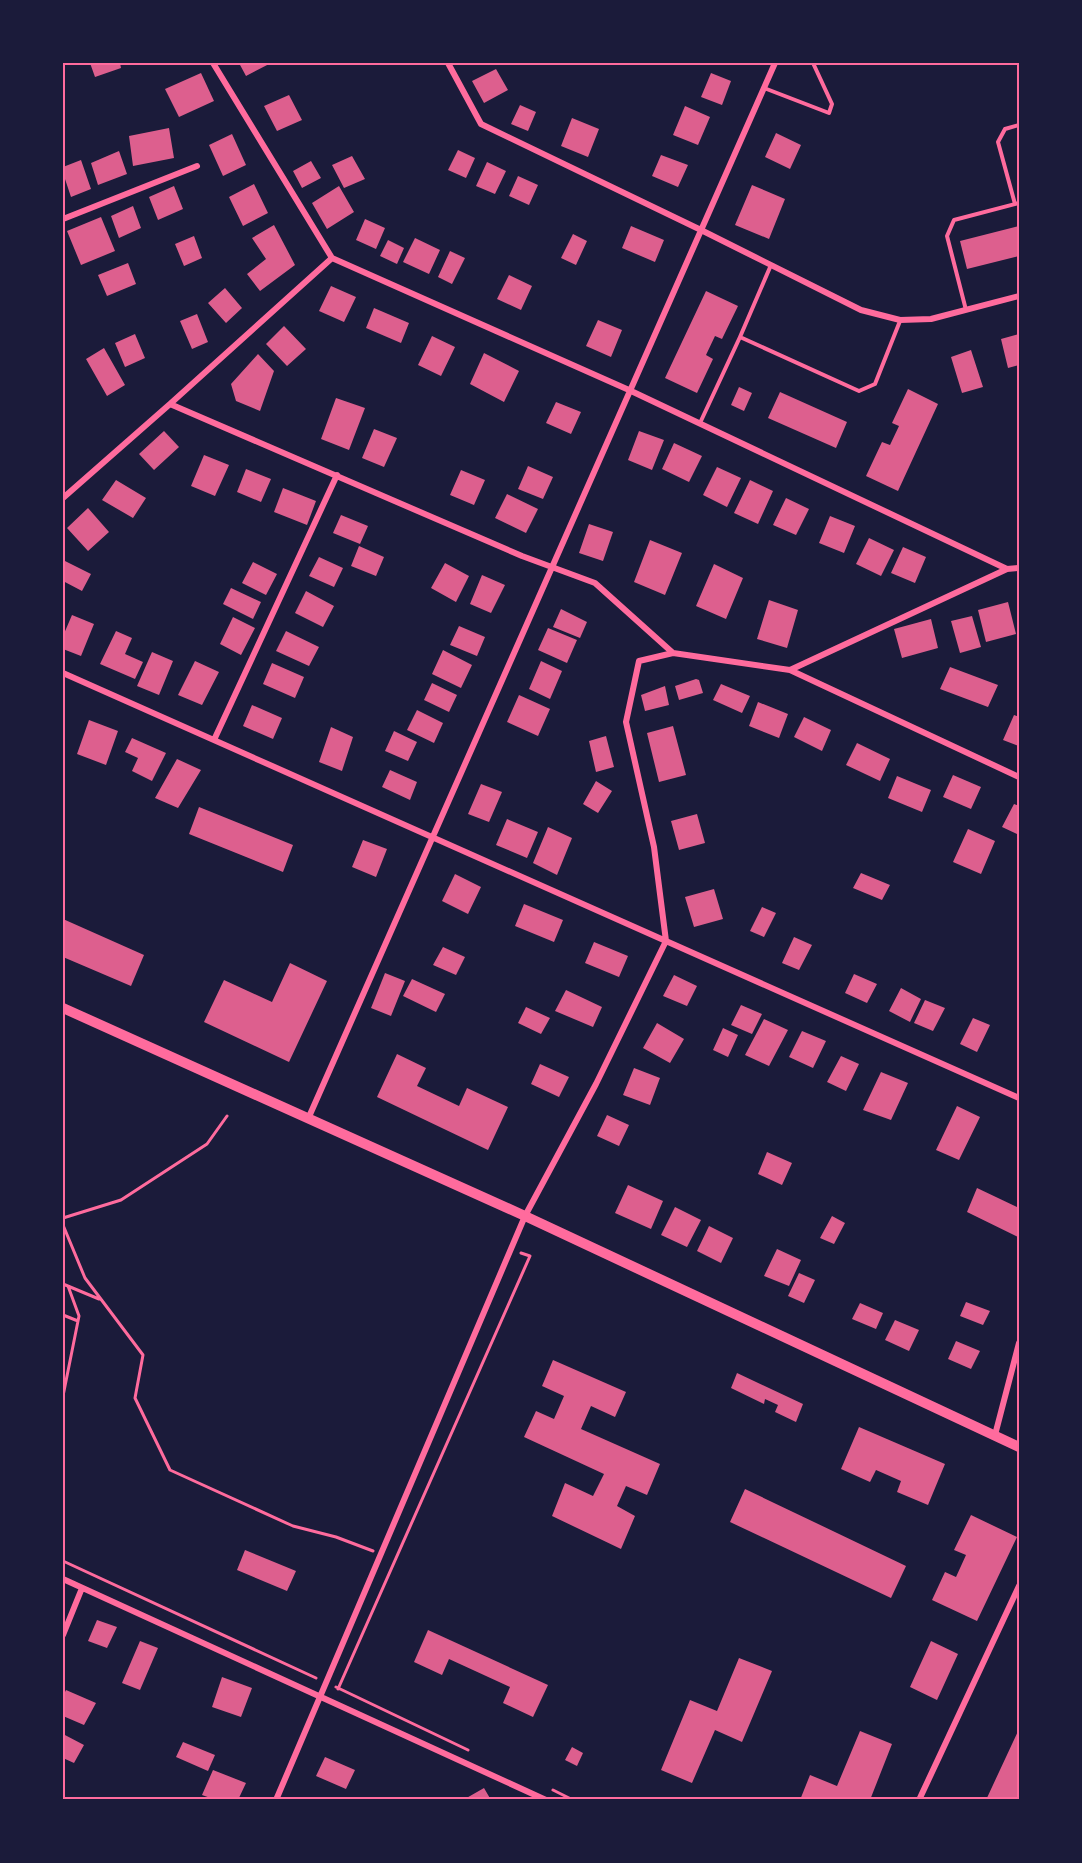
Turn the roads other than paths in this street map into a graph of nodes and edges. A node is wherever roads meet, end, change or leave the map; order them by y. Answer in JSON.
{"nodes":[{"id":1,"x":213,"y":63,"type":"edge"},
{"id":2,"x":448,"y":63,"type":"edge"},
{"id":3,"x":775,"y":63,"type":"edge"},
{"id":4,"x":813,"y":63,"type":"edge"},
{"id":5,"x":764,"y":88,"type":"junction"},
{"id":6,"x":1019,"y":125,"type":"edge"},
{"id":7,"x":197,"y":166,"type":"dead end"},
{"id":8,"x":1017,"y":204,"type":"edge"},
{"id":9,"x":63,"y":219,"type":"edge"},
{"id":10,"x":701,"y":230,"type":"junction"},
{"id":11,"x":332,"y":258,"type":"junction"},
{"id":12,"x":771,"y":265,"type":"junction"},
{"id":13,"x":1019,"y":296,"type":"edge"},
{"id":14,"x":966,"y":310,"type":"junction"},
{"id":15,"x":900,"y":320,"type":"junction"},
{"id":16,"x":740,"y":337,"type":"junction"},
{"id":17,"x":629,"y":390,"type":"junction"},
{"id":18,"x":170,"y":404,"type":"junction"},
{"id":19,"x":700,"y":423,"type":"junction"},
{"id":20,"x":337,"y":476,"type":"junction"},
{"id":21,"x":63,"y":498,"type":"edge"},
{"id":22,"x":552,"y":567,"type":"junction"},
{"id":23,"x":1019,"y":568,"type":"edge"},
{"id":24,"x":1007,"y":569,"type":"junction"},
{"id":25,"x":673,"y":653,"type":"junction"},
{"id":26,"x":790,"y":670,"type":"junction"},
{"id":27,"x":63,"y":673,"type":"edge"},
{"id":28,"x":214,"y":740,"type":"junction"},
{"id":29,"x":1019,"y":777,"type":"edge"},
{"id":30,"x":433,"y":837,"type":"junction"},
{"id":31,"x":666,"y":941,"type":"junction"},
{"id":32,"x":63,"y":1008,"type":"edge"},
{"id":33,"x":1019,"y":1098,"type":"edge"},
{"id":34,"x":308,"y":1119,"type":"junction"},
{"id":35,"x":525,"y":1216,"type":"junction"},
{"id":36,"x":1019,"y":1343,"type":"edge"},
{"id":37,"x":994,"y":1435,"type":"junction"},
{"id":38,"x":1019,"y":1447,"type":"edge"},
{"id":39,"x":63,"y":1579,"type":"edge"},
{"id":40,"x":1019,"y":1586,"type":"edge"},
{"id":41,"x":82,"y":1588,"type":"junction"},
{"id":42,"x":63,"y":1635,"type":"edge"},
{"id":43,"x":321,"y":1696,"type":"junction"},
{"id":44,"x":276,"y":1800,"type":"edge"},
{"id":45,"x":546,"y":1800,"type":"edge"},
{"id":46,"x":919,"y":1800,"type":"edge"}],
"edges":[{"from":1,"to":11,"type":"street"},
{"from":2,"to":10,"type":"street"},
{"from":3,"to":5,"type":"street"},
{"from":4,"to":5,"type":"lane"},
{"from":5,"to":10,"type":"street"},
{"from":6,"to":8,"type":"lane"},
{"from":7,"to":9,"type":"street"},
{"from":8,"to":14,"type":"lane"},
{"from":10,"to":12,"type":"street"},
{"from":10,"to":17,"type":"street"},
{"from":11,"to":17,"type":"street"},
{"from":11,"to":18,"type":"street"},
{"from":12,"to":15,"type":"street"},
{"from":12,"to":16,"type":"lane"},
{"from":13,"to":14,"type":"street"},
{"from":14,"to":15,"type":"street"},
{"from":15,"to":16,"type":"lane"},
{"from":16,"to":19,"type":"lane"},
{"from":17,"to":19,"type":"street"},
{"from":17,"to":22,"type":"street"},
{"from":18,"to":20,"type":"street"},
{"from":18,"to":21,"type":"street"},
{"from":19,"to":24,"type":"street"},
{"from":20,"to":22,"type":"street"},
{"from":20,"to":28,"type":"street"},
{"from":22,"to":25,"type":"street"},
{"from":22,"to":30,"type":"street"},
{"from":23,"to":24,"type":"street"},
{"from":24,"to":26,"type":"street"},
{"from":25,"to":26,"type":"street"},
{"from":25,"to":31,"type":"street"},
{"from":26,"to":29,"type":"street"},
{"from":27,"to":28,"type":"street"},
{"from":28,"to":30,"type":"street"},
{"from":30,"to":31,"type":"street"},
{"from":30,"to":34,"type":"street"},
{"from":31,"to":33,"type":"street"},
{"from":31,"to":35,"type":"street"},
{"from":32,"to":34,"type":"main road"},
{"from":34,"to":35,"type":"main road"},
{"from":35,"to":37,"type":"main road"},
{"from":35,"to":43,"type":"street"},
{"from":36,"to":37,"type":"street"},
{"from":37,"to":38,"type":"main road"},
{"from":39,"to":41,"type":"street"},
{"from":40,"to":46,"type":"street"},
{"from":41,"to":42,"type":"street"},
{"from":41,"to":43,"type":"street"},
{"from":43,"to":44,"type":"street"},
{"from":43,"to":45,"type":"street"}]}
